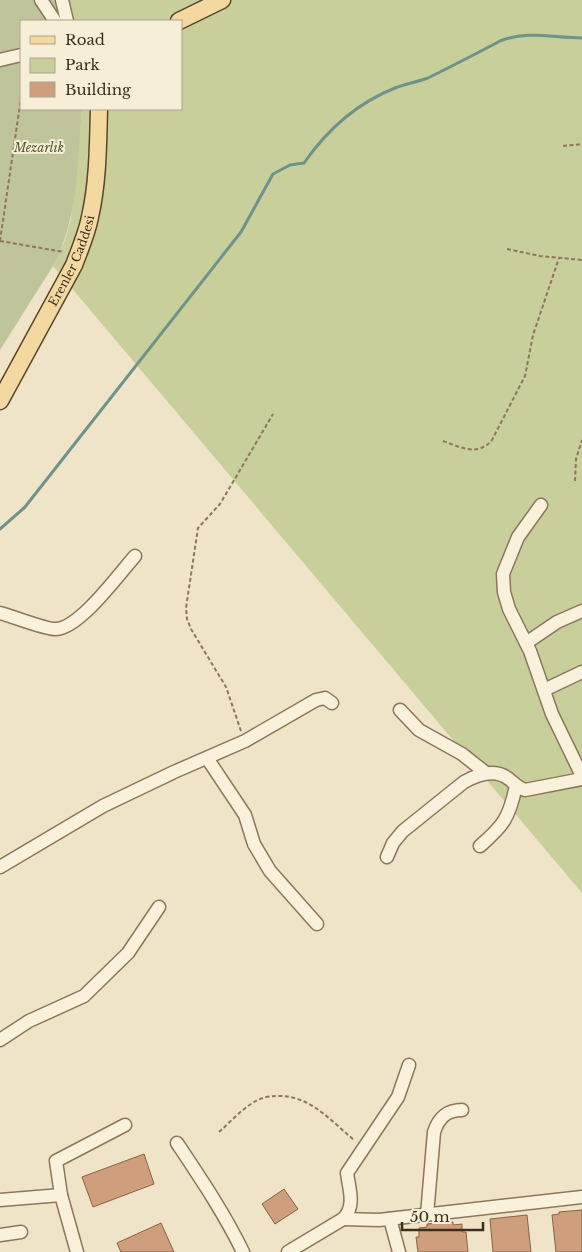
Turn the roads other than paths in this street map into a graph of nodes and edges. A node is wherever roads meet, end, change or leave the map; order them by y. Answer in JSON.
{"nodes":[{"id":1,"x":41,"y":0,"type":"edge"},
{"id":2,"x":62,"y":0,"type":"edge"},
{"id":3,"x":222,"y":0,"type":"edge"},
{"id":4,"x":54,"y":20,"type":"edge"},
{"id":5,"x":67,"y":20,"type":"edge"},
{"id":6,"x":181,"y":20,"type":"edge"},
{"id":7,"x":20,"y":55,"type":"edge"},
{"id":8,"x":0,"y":60,"type":"edge"},
{"id":9,"x":99,"y":110,"type":"edge"},
{"id":10,"x":0,"y":401,"type":"edge"},
{"id":11,"x":541,"y":505,"type":"dead end"},
{"id":12,"x":135,"y":556,"type":"dead end"},
{"id":13,"x":582,"y":611,"type":"edge"},
{"id":14,"x":0,"y":613,"type":"edge"},
{"id":15,"x":526,"y":643,"type":"junction"},
{"id":16,"x":582,"y":672,"type":"edge"},
{"id":17,"x":544,"y":690,"type":"junction"},
{"id":18,"x":332,"y":703,"type":"dead end"},
{"id":19,"x":400,"y":710,"type":"dead end"},
{"id":20,"x":207,"y":758,"type":"junction"},
{"id":21,"x":486,"y":773,"type":"junction"},
{"id":22,"x":582,"y":777,"type":"edge"},
{"id":23,"x":516,"y":786,"type":"junction"},
{"id":24,"x":480,"y":846,"type":"dead end"},
{"id":25,"x":387,"y":858,"type":"dead end"},
{"id":26,"x":0,"y":867,"type":"edge"},
{"id":27,"x":159,"y":907,"type":"dead end"},
{"id":28,"x":317,"y":924,"type":"dead end"},
{"id":29,"x":0,"y":1040,"type":"edge"},
{"id":30,"x":409,"y":1065,"type":"dead end"},
{"id":31,"x":462,"y":1110,"type":"dead end"},
{"id":32,"x":125,"y":1125,"type":"dead end"},
{"id":33,"x":176,"y":1143,"type":"dead end"},
{"id":34,"x":61,"y":1195,"type":"junction"},
{"id":35,"x":582,"y":1198,"type":"edge"},
{"id":36,"x":0,"y":1200,"type":"edge"},
{"id":37,"x":427,"y":1215,"type":"junction"},
{"id":38,"x":343,"y":1219,"type":"junction"},
{"id":39,"x":390,"y":1219,"type":"junction"},
{"id":40,"x":21,"y":1232,"type":"dead end"},
{"id":41,"x":0,"y":1235,"type":"edge"},
{"id":42,"x":78,"y":1252,"type":"edge"},
{"id":43,"x":243,"y":1252,"type":"edge"},
{"id":44,"x":288,"y":1252,"type":"edge"},
{"id":45,"x":399,"y":1252,"type":"edge"}],
"edges":[{"from":1,"to":4,"type":"street"},
{"from":2,"to":5,"type":"street"},
{"from":3,"to":6,"type":"main road"},
{"from":7,"to":8,"type":"street"},
{"from":9,"to":10,"type":"main road","name":"Erenler Caddesi"},
{"from":11,"to":15,"type":"street"},
{"from":12,"to":14,"type":"street"},
{"from":13,"to":15,"type":"street"},
{"from":15,"to":17,"type":"street"},
{"from":16,"to":17,"type":"street"},
{"from":17,"to":22,"type":"street"},
{"from":18,"to":20,"type":"street"},
{"from":19,"to":21,"type":"street"},
{"from":20,"to":26,"type":"street"},
{"from":20,"to":28,"type":"street"},
{"from":21,"to":23,"type":"street"},
{"from":21,"to":25,"type":"street"},
{"from":22,"to":23,"type":"street"},
{"from":23,"to":24,"type":"street"},
{"from":27,"to":29,"type":"street"},
{"from":30,"to":38,"type":"street"},
{"from":31,"to":37,"type":"street"},
{"from":32,"to":34,"type":"street"},
{"from":33,"to":43,"type":"street"},
{"from":34,"to":36,"type":"street"},
{"from":34,"to":42,"type":"street"},
{"from":35,"to":37,"type":"street"},
{"from":37,"to":39,"type":"street"},
{"from":38,"to":39,"type":"street"},
{"from":38,"to":44,"type":"street"},
{"from":39,"to":45,"type":"street"},
{"from":40,"to":41,"type":"street"}]}
